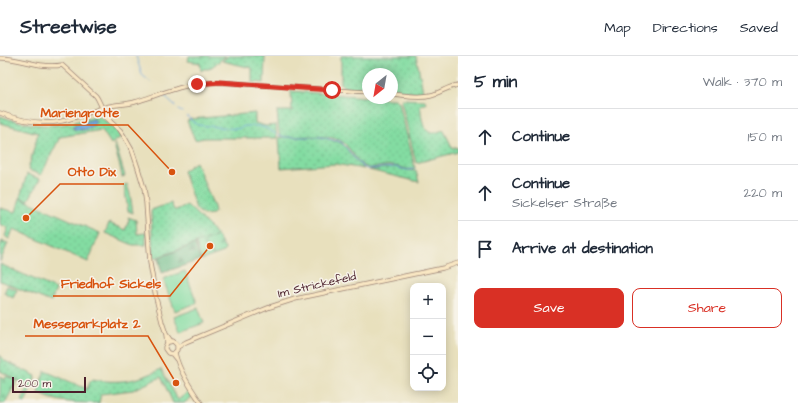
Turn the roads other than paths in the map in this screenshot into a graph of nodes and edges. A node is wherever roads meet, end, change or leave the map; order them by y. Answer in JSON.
{"nodes":[{"id":1,"x":0,"y":58,"type":"edge"},
{"id":2,"x":458,"y":85,"type":"edge"},
{"id":3,"x":362,"y":92,"type":"edge"},
{"id":4,"x":398,"y":94,"type":"edge"},
{"id":5,"x":102,"y":108,"type":"junction"},
{"id":6,"x":93,"y":112,"type":"junction"},
{"id":7,"x":0,"y":113,"type":"edge"},
{"id":8,"x":103,"y":115,"type":"junction"},
{"id":9,"x":110,"y":121,"type":"junction"},
{"id":10,"x":458,"y":263,"type":"edge"},
{"id":11,"x":166,"y":334,"type":"junction"},
{"id":12,"x":171,"y":341,"type":"junction"},
{"id":13,"x":166,"y":343,"type":"junction"},
{"id":14,"x":177,"y":345,"type":"junction"},
{"id":15,"x":173,"y":353,"type":"junction"},
{"id":16,"x":201,"y":403,"type":"edge"}],
"edges":[{"from":1,"to":5,"type":"street"},
{"from":2,"to":4,"type":"street"},
{"from":3,"to":5,"type":"street"},
{"from":5,"to":6,"type":"street"},
{"from":5,"to":8,"type":"street"},
{"from":5,"to":9,"type":"street"},
{"from":6,"to":7,"type":"street"},
{"from":6,"to":8,"type":"street"},
{"from":8,"to":9,"type":"street"},
{"from":9,"to":11,"type":"street"},
{"from":10,"to":14,"type":"street","name":"Im Strickefeld"},
{"from":11,"to":12,"type":"street"},
{"from":11,"to":13,"type":"street"},
{"from":12,"to":13,"type":"street"},
{"from":12,"to":14,"type":"street"},
{"from":13,"to":15,"type":"street"},
{"from":14,"to":15,"type":"street"},
{"from":15,"to":16,"type":"street"}]}
